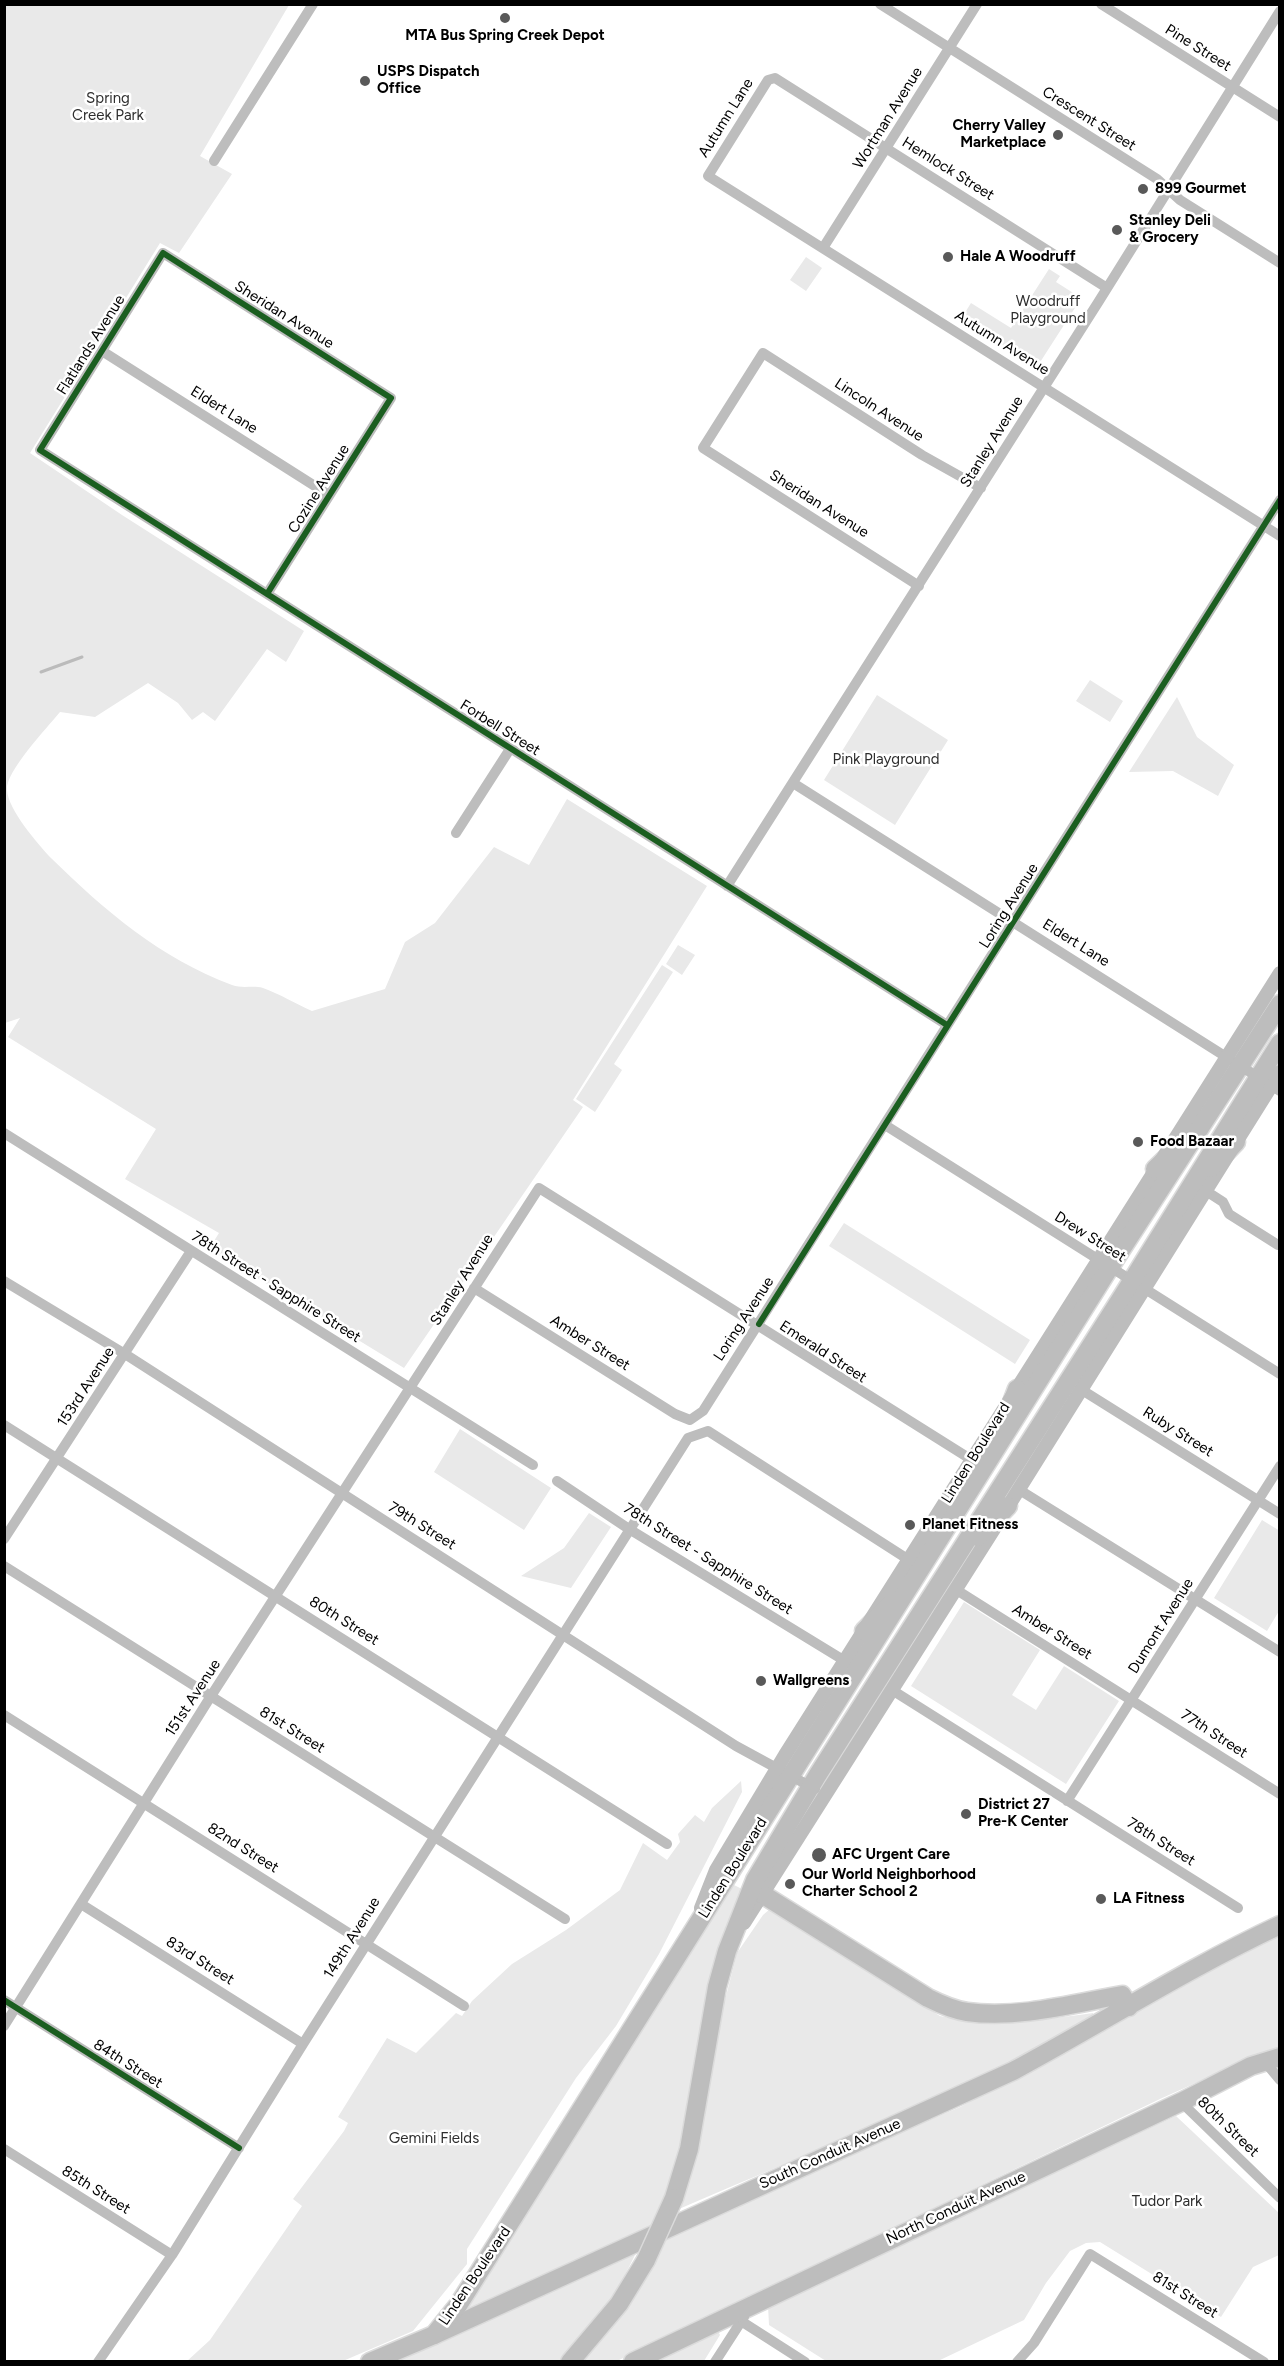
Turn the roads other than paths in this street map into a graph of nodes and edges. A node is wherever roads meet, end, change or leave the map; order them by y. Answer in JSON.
{"nodes":[{"id":1,"x":313,"y":4,"type":"edge"},
{"id":2,"x":880,"y":4,"type":"edge"},
{"id":3,"x":977,"y":4,"type":"edge"},
{"id":4,"x":1101,"y":4,"type":"edge"},
{"id":5,"x":1280,"y":11,"type":"edge"},
{"id":6,"x":950,"y":49,"type":"junction"},
{"id":7,"x":771,"y":77,"type":"joint"},
{"id":8,"x":1232,"y":87,"type":"junction"},
{"id":9,"x":1280,"y":117,"type":"edge"},
{"id":10,"x":886,"y":148,"type":"junction"},
{"id":11,"x":214,"y":161,"type":"dead end"},
{"id":12,"x":708,"y":176,"type":"joint"},
{"id":13,"x":1168,"y":189,"type":"junction"},
{"id":14,"x":823,"y":248,"type":"junction"},
{"id":15,"x":163,"y":253,"type":"joint"},
{"id":16,"x":1280,"y":262,"type":"edge"},
{"id":17,"x":1107,"y":288,"type":"junction"},
{"id":18,"x":102,"y":351,"type":"junction"},
{"id":19,"x":1044,"y":388,"type":"junction"},
{"id":20,"x":391,"y":398,"type":"joint"},
{"id":21,"x":703,"y":448,"type":"joint"},
{"id":22,"x":40,"y":450,"type":"joint"},
{"id":23,"x":981,"y":488,"type":"junction"},
{"id":24,"x":329,"y":495,"type":"junction"},
{"id":25,"x":1280,"y":500,"type":"edge"},
{"id":26,"x":1263,"y":526,"type":"junction"},
{"id":27,"x":1280,"y":536,"type":"edge"},
{"id":28,"x":919,"y":586,"type":"junction"},
{"id":29,"x":267,"y":594,"type":"junction"},
{"id":30,"x":510,"y":748,"type":"junction"},
{"id":31,"x":793,"y":783,"type":"junction"},
{"id":32,"x":456,"y":833,"type":"dead end"},
{"id":33,"x":727,"y":886,"type":"junction"},
{"id":34,"x":1013,"y":921,"type":"junction"},
{"id":35,"x":1280,"y":973,"type":"edge"},
{"id":36,"x":1280,"y":1004,"type":"edge"},
{"id":37,"x":947,"y":1025,"type":"junction"},
{"id":38,"x":1280,"y":1043,"type":"edge"},
{"id":39,"x":1233,"y":1062,"type":"junction"},
{"id":40,"x":1280,"y":1072,"type":"edge"},
{"id":41,"x":1269,"y":1085,"type":"edge"},
{"id":42,"x":1206,"y":1119,"type":"junction"},
{"id":43,"x":885,"y":1125,"type":"junction"},
{"id":44,"x":4,"y":1133,"type":"edge"},
{"id":45,"x":1236,"y":1142,"type":"junction"},
{"id":46,"x":1155,"y":1169,"type":"junction"},
{"id":47,"x":539,"y":1188,"type":"joint"},
{"id":48,"x":1206,"y":1191,"type":"junction"},
{"id":49,"x":1186,"y":1192,"type":"junction"},
{"id":50,"x":1278,"y":1245,"type":"dead end"},
{"id":51,"x":191,"y":1251,"type":"junction"},
{"id":52,"x":1104,"y":1263,"type":"junction"},
{"id":53,"x":4,"y":1281,"type":"edge"},
{"id":54,"x":1139,"y":1285,"type":"junction"},
{"id":55,"x":474,"y":1288,"type":"junction"},
{"id":56,"x":759,"y":1324,"type":"junction"},
{"id":57,"x":125,"y":1354,"type":"junction"},
{"id":58,"x":1280,"y":1374,"type":"edge"},
{"id":59,"x":411,"y":1389,"type":"junction"},
{"id":60,"x":1017,"y":1389,"type":"joint"},
{"id":61,"x":1082,"y":1390,"type":"junction"},
{"id":62,"x":690,"y":1420,"type":"joint"},
{"id":63,"x":4,"y":1425,"type":"edge"},
{"id":64,"x":57,"y":1458,"type":"junction"},
{"id":65,"x":981,"y":1461,"type":"junction"},
{"id":66,"x":533,"y":1465,"type":"dead end"},
{"id":67,"x":1280,"y":1466,"type":"edge"},
{"id":68,"x":557,"y":1481,"type":"dead end"},
{"id":69,"x":1018,"y":1490,"type":"junction"},
{"id":70,"x":343,"y":1494,"type":"junction"},
{"id":71,"x":1258,"y":1500,"type":"junction"},
{"id":72,"x":1008,"y":1506,"type":"junction"},
{"id":73,"x":1280,"y":1514,"type":"edge"},
{"id":74,"x":629,"y":1529,"type":"junction"},
{"id":75,"x":4,"y":1539,"type":"edge"},
{"id":76,"x":909,"y":1560,"type":"junction"},
{"id":77,"x":4,"y":1566,"type":"edge"},
{"id":78,"x":950,"y":1566,"type":"junction"},
{"id":79,"x":913,"y":1583,"type":"junction"},
{"id":80,"x":955,"y":1590,"type":"junction"},
{"id":81,"x":277,"y":1596,"type":"junction"},
{"id":82,"x":1195,"y":1599,"type":"junction"},
{"id":83,"x":864,"y":1631,"type":"junction"},
{"id":84,"x":563,"y":1633,"type":"junction"},
{"id":85,"x":1280,"y":1652,"type":"edge"},
{"id":86,"x":845,"y":1661,"type":"junction"},
{"id":87,"x":892,"y":1690,"type":"junction"},
{"id":88,"x":211,"y":1696,"type":"junction"},
{"id":89,"x":1132,"y":1699,"type":"junction"},
{"id":90,"x":4,"y":1715,"type":"edge"},
{"id":91,"x":498,"y":1736,"type":"junction"},
{"id":92,"x":784,"y":1773,"type":"junction"},
{"id":93,"x":818,"y":1790,"type":"junction"},
{"id":94,"x":1280,"y":1794,"type":"edge"},
{"id":95,"x":1067,"y":1801,"type":"junction"},
{"id":96,"x":144,"y":1803,"type":"junction"},
{"id":97,"x":434,"y":1836,"type":"junction"},
{"id":98,"x":667,"y":1844,"type":"dead end"},
{"id":99,"x":757,"y":1891,"type":"junction"},
{"id":100,"x":81,"y":1904,"type":"junction"},
{"id":101,"x":1238,"y":1908,"type":"dead end"},
{"id":102,"x":565,"y":1919,"type":"dead end"},
{"id":103,"x":1280,"y":1924,"type":"edge"},
{"id":104,"x":366,"y":1943,"type":"junction"},
{"id":105,"x":4,"y":2000,"type":"edge"},
{"id":106,"x":1125,"y":2001,"type":"junction"},
{"id":107,"x":464,"y":2006,"type":"dead end"},
{"id":108,"x":16,"y":2007,"type":"junction"},
{"id":109,"x":4,"y":2026,"type":"edge"},
{"id":110,"x":303,"y":2044,"type":"junction"},
{"id":111,"x":1272,"y":2060,"type":"edge"},
{"id":112,"x":1280,"y":2080,"type":"edge"},
{"id":113,"x":1181,"y":2102,"type":"junction"},
{"id":114,"x":238,"y":2148,"type":"junction"},
{"id":115,"x":4,"y":2149,"type":"edge"},
{"id":116,"x":1280,"y":2198,"type":"edge"},
{"id":117,"x":172,"y":2255,"type":"junction"},
{"id":118,"x":735,"y":2318,"type":"junction"},
{"id":119,"x":434,"y":2335,"type":"junction"},
{"id":120,"x":98,"y":2361,"type":"edge"},
{"id":121,"x":370,"y":2361,"type":"edge"},
{"id":122,"x":570,"y":2361,"type":"edge"},
{"id":123,"x":633,"y":2361,"type":"edge"},
{"id":124,"x":715,"y":2361,"type":"edge"},
{"id":125,"x":805,"y":2361,"type":"edge"},
{"id":126,"x":1023,"y":2361,"type":"edge"},
{"id":127,"x":1264,"y":2361,"type":"edge"}],
"edges":[{"from":1,"to":11,"type":"street"},
{"from":2,"to":6,"type":"street","name":"Crescent Street"},
{"from":3,"to":6,"type":"street","name":"Wortman Avenue"},
{"from":4,"to":8,"type":"street","name":"Pine Street"},
{"from":5,"to":8,"type":"street","name":"Stanley Avenue"},
{"from":6,"to":10,"type":"street","name":"Wortman Avenue"},
{"from":6,"to":13,"type":"street","name":"Crescent Street"},
{"from":7,"to":10,"type":"street","name":"Hemlock Street"},
{"from":7,"to":12,"type":"street","name":"Autumn Lane"},
{"from":8,"to":9,"type":"street","name":"Pine Street"},
{"from":8,"to":13,"type":"street","name":"Stanley Avenue"},
{"from":10,"to":14,"type":"street","name":"Wortman Avenue"},
{"from":10,"to":17,"type":"street","name":"Hemlock Street"},
{"from":12,"to":14,"type":"street","name":"Autumn Avenue"},
{"from":13,"to":16,"type":"street","name":"Crescent Street"},
{"from":13,"to":17,"type":"street","name":"Stanley Avenue"},
{"from":14,"to":19,"type":"street","name":"Autumn Avenue"},
{"from":15,"to":18,"type":"street","name":"Flatlands Avenue"},
{"from":15,"to":20,"type":"street","name":"Sheridan Avenue"},
{"from":17,"to":19,"type":"street","name":"Stanley Avenue"},
{"from":18,"to":22,"type":"street","name":"Flatlands Avenue"},
{"from":18,"to":24,"type":"street","name":"Eldert Lane"},
{"from":19,"to":23,"type":"street","name":"Stanley Avenue"},
{"from":19,"to":26,"type":"street","name":"Autumn Avenue"},
{"from":20,"to":24,"type":"street","name":"Cozine Avenue"},
{"from":21,"to":23,"type":"street","name":"Lincoln Avenue"},
{"from":21,"to":28,"type":"street","name":"Sheridan Avenue"},
{"from":22,"to":29,"type":"street","name":"Forbell Street"},
{"from":23,"to":28,"type":"street","name":"Stanley Avenue"},
{"from":24,"to":29,"type":"street","name":"Cozine Avenue"},
{"from":25,"to":26,"type":"street","name":"Loring Avenue"},
{"from":26,"to":27,"type":"street","name":"Autumn Avenue"},
{"from":26,"to":34,"type":"street","name":"Loring Avenue"},
{"from":28,"to":31,"type":"street","name":"Stanley Avenue"},
{"from":29,"to":30,"type":"street","name":"Forbell Street"},
{"from":30,"to":32,"type":"street"},
{"from":30,"to":33,"type":"street","name":"Forbell Street"},
{"from":31,"to":33,"type":"street","name":"Stanley Avenue"},
{"from":31,"to":34,"type":"street","name":"Eldert Lane"},
{"from":33,"to":37,"type":"street","name":"Forbell Street"},
{"from":34,"to":37,"type":"street","name":"Loring Avenue"},
{"from":34,"to":39,"type":"street","name":"Eldert Lane"},
{"from":35,"to":39,"type":"street","name":"Linden Boulevard"},
{"from":36,"to":39,"type":"main road","name":"Linden Boulevard"},
{"from":37,"to":43,"type":"street","name":"Loring Avenue"},
{"from":38,"to":41,"type":"main road","name":"Linden Boulevard"},
{"from":39,"to":41,"type":"street","name":"Eldert Lane"},
{"from":39,"to":42,"type":"main road","name":"Linden Boulevard"},
{"from":39,"to":46,"type":"street","name":"Linden Boulevard"},
{"from":40,"to":41,"type":"street","name":"Linden Boulevard"},
{"from":41,"to":45,"type":"street","name":"Linden Boulevard"},
{"from":41,"to":49,"type":"main road","name":"Linden Boulevard"},
{"from":42,"to":46,"type":"main road"},
{"from":42,"to":52,"type":"main road","name":"Linden Boulevard"},
{"from":43,"to":52,"type":"street","name":"Drew Street"},
{"from":43,"to":56,"type":"street","name":"Loring Avenue"},
{"from":44,"to":51,"type":"street","name":"78th Street - Sapphire Street"},
{"from":45,"to":48,"type":"street","name":"Linden Boulevard"},
{"from":45,"to":49,"type":"main road"},
{"from":46,"to":52,"type":"street","name":"Linden Boulevard"},
{"from":47,"to":55,"type":"street","name":"Stanley Avenue"},
{"from":47,"to":56,"type":"street","name":"Emerald Street"},
{"from":48,"to":50,"type":"street"},
{"from":48,"to":54,"type":"street","name":"Linden Boulevard"},
{"from":49,"to":54,"type":"main road","name":"Linden Boulevard"},
{"from":51,"to":57,"type":"street","name":"153rd Avenue"},
{"from":51,"to":59,"type":"street","name":"78th Street - Sapphire Street"},
{"from":52,"to":54,"type":"street","name":"Drew Street"},
{"from":52,"to":60,"type":"street","name":"Linden Boulevard"},
{"from":52,"to":65,"type":"main road","name":"Linden Boulevard"},
{"from":53,"to":57,"type":"street","name":"79th Street"},
{"from":54,"to":58,"type":"street","name":"Drew Street"},
{"from":54,"to":61,"type":"street","name":"Linden Boulevard"},
{"from":54,"to":78,"type":"main road","name":"Linden Boulevard"},
{"from":55,"to":59,"type":"street","name":"Stanley Avenue"},
{"from":55,"to":62,"type":"street","name":"Amber Street"},
{"from":56,"to":62,"type":"street","name":"Loring Avenue"},
{"from":56,"to":65,"type":"street","name":"Emerald Street"},
{"from":57,"to":64,"type":"street","name":"153rd Avenue"},
{"from":57,"to":70,"type":"street","name":"79th Street"},
{"from":59,"to":66,"type":"street","name":"78th Street - Sapphire Street"},
{"from":59,"to":70,"type":"street","name":"151st Avenue"},
{"from":60,"to":65,"type":"main road"},
{"from":61,"to":69,"type":"street","name":"Linden Boulevard"},
{"from":61,"to":71,"type":"street","name":"Ruby Street"},
{"from":63,"to":64,"type":"street","name":"80th Street"},
{"from":64,"to":75,"type":"street","name":"153rd Avenue"},
{"from":64,"to":81,"type":"street","name":"80th Street"},
{"from":65,"to":76,"type":"street","name":"Linden Boulevard"},
{"from":65,"to":79,"type":"main road","name":"Linden Boulevard"},
{"from":67,"to":71,"type":"street","name":"Dumont Avenue"},
{"from":68,"to":74,"type":"street","name":"78th Street - Sapphire Street"},
{"from":69,"to":72,"type":"street","name":"Linden Boulevard"},
{"from":69,"to":82,"type":"street"},
{"from":70,"to":81,"type":"street","name":"151st Avenue"},
{"from":70,"to":84,"type":"street","name":"79th Street"},
{"from":71,"to":73,"type":"street","name":"Ruby Street"},
{"from":71,"to":82,"type":"street","name":"Dumont Avenue"},
{"from":72,"to":78,"type":"main road"},
{"from":72,"to":80,"type":"street","name":"Linden Boulevard"},
{"from":74,"to":76,"type":"street"},
{"from":74,"to":84,"type":"street","name":"149th Avenue"},
{"from":74,"to":86,"type":"street","name":"78th Street - Sapphire Street"},
{"from":76,"to":83,"type":"street","name":"Linden Boulevard"},
{"from":77,"to":88,"type":"street","name":"81st Street"},
{"from":78,"to":93,"type":"main road","name":"Linden Boulevard"},
{"from":79,"to":83,"type":"main road"},
{"from":79,"to":92,"type":"main road","name":"Linden Boulevard"},
{"from":80,"to":87,"type":"street","name":"Linden Boulevard"},
{"from":80,"to":89,"type":"street","name":"Amber Street"},
{"from":81,"to":88,"type":"street","name":"151st Avenue"},
{"from":81,"to":91,"type":"street","name":"80th Street"},
{"from":82,"to":85,"type":"street"},
{"from":82,"to":89,"type":"street","name":"Dumont Avenue"},
{"from":83,"to":86,"type":"street","name":"Linden Boulevard"},
{"from":84,"to":91,"type":"street","name":"149th Avenue"},
{"from":84,"to":92,"type":"street","name":"79th Street"},
{"from":86,"to":92,"type":"street","name":"Linden Boulevard"},
{"from":87,"to":93,"type":"street","name":"Linden Boulevard"},
{"from":87,"to":95,"type":"street"},
{"from":88,"to":96,"type":"street","name":"151st Avenue"},
{"from":88,"to":97,"type":"street","name":"81st Street"},
{"from":89,"to":94,"type":"street","name":"77th Street"},
{"from":89,"to":95,"type":"street","name":"Dumont Avenue"},
{"from":90,"to":96,"type":"street","name":"82nd Street"},
{"from":91,"to":97,"type":"street","name":"149th Avenue"},
{"from":91,"to":98,"type":"street","name":"80th Street"},
{"from":92,"to":93,"type":"street","name":"79th Street"},
{"from":92,"to":119,"type":"main road","name":"Linden Boulevard"},
{"from":93,"to":99,"type":"main road","name":"Linden Boulevard"},
{"from":95,"to":101,"type":"street","name":"78th Street"},
{"from":96,"to":100,"type":"street","name":"151st Avenue"},
{"from":96,"to":104,"type":"street","name":"82nd Street"},
{"from":97,"to":102,"type":"street","name":"81st Street"},
{"from":97,"to":104,"type":"street","name":"149th Avenue"},
{"from":99,"to":106,"type":"main road"},
{"from":99,"to":122,"type":"main road","name":"Linden Boulevard","bridge":true},
{"from":100,"to":108,"type":"street","name":"151st Avenue"},
{"from":100,"to":110,"type":"street","name":"83rd Street"},
{"from":103,"to":106,"type":"main road","name":"South Conduit Avenue"},
{"from":104,"to":107,"type":"street","name":"82nd Street"},
{"from":104,"to":110,"type":"street","name":"149th Avenue"},
{"from":105,"to":108,"type":"street","name":"84th Street"},
{"from":106,"to":119,"type":"main road","name":"South Conduit Avenue"},
{"from":108,"to":109,"type":"street","name":"151st Avenue"},
{"from":108,"to":114,"type":"street","name":"84th Street"},
{"from":110,"to":114,"type":"street","name":"149th Avenue"},
{"from":111,"to":112,"type":"street"},
{"from":111,"to":113,"type":"main road","name":"North Conduit Avenue"},
{"from":113,"to":116,"type":"street","name":"80th Street"},
{"from":113,"to":118,"type":"main road","name":"North Conduit Avenue"},
{"from":114,"to":117,"type":"street","name":"149th Avenue"},
{"from":115,"to":117,"type":"street","name":"85th Street"},
{"from":117,"to":120,"type":"street","name":"149th Avenue"},
{"from":118,"to":123,"type":"main road","name":"North Conduit Avenue"},
{"from":118,"to":124,"type":"street"},
{"from":118,"to":125,"type":"street"},
{"from":119,"to":121,"type":"main road","name":"South Conduit Avenue"},
{"from":126,"to":127,"type":"street","name":"81st Street"}]}
